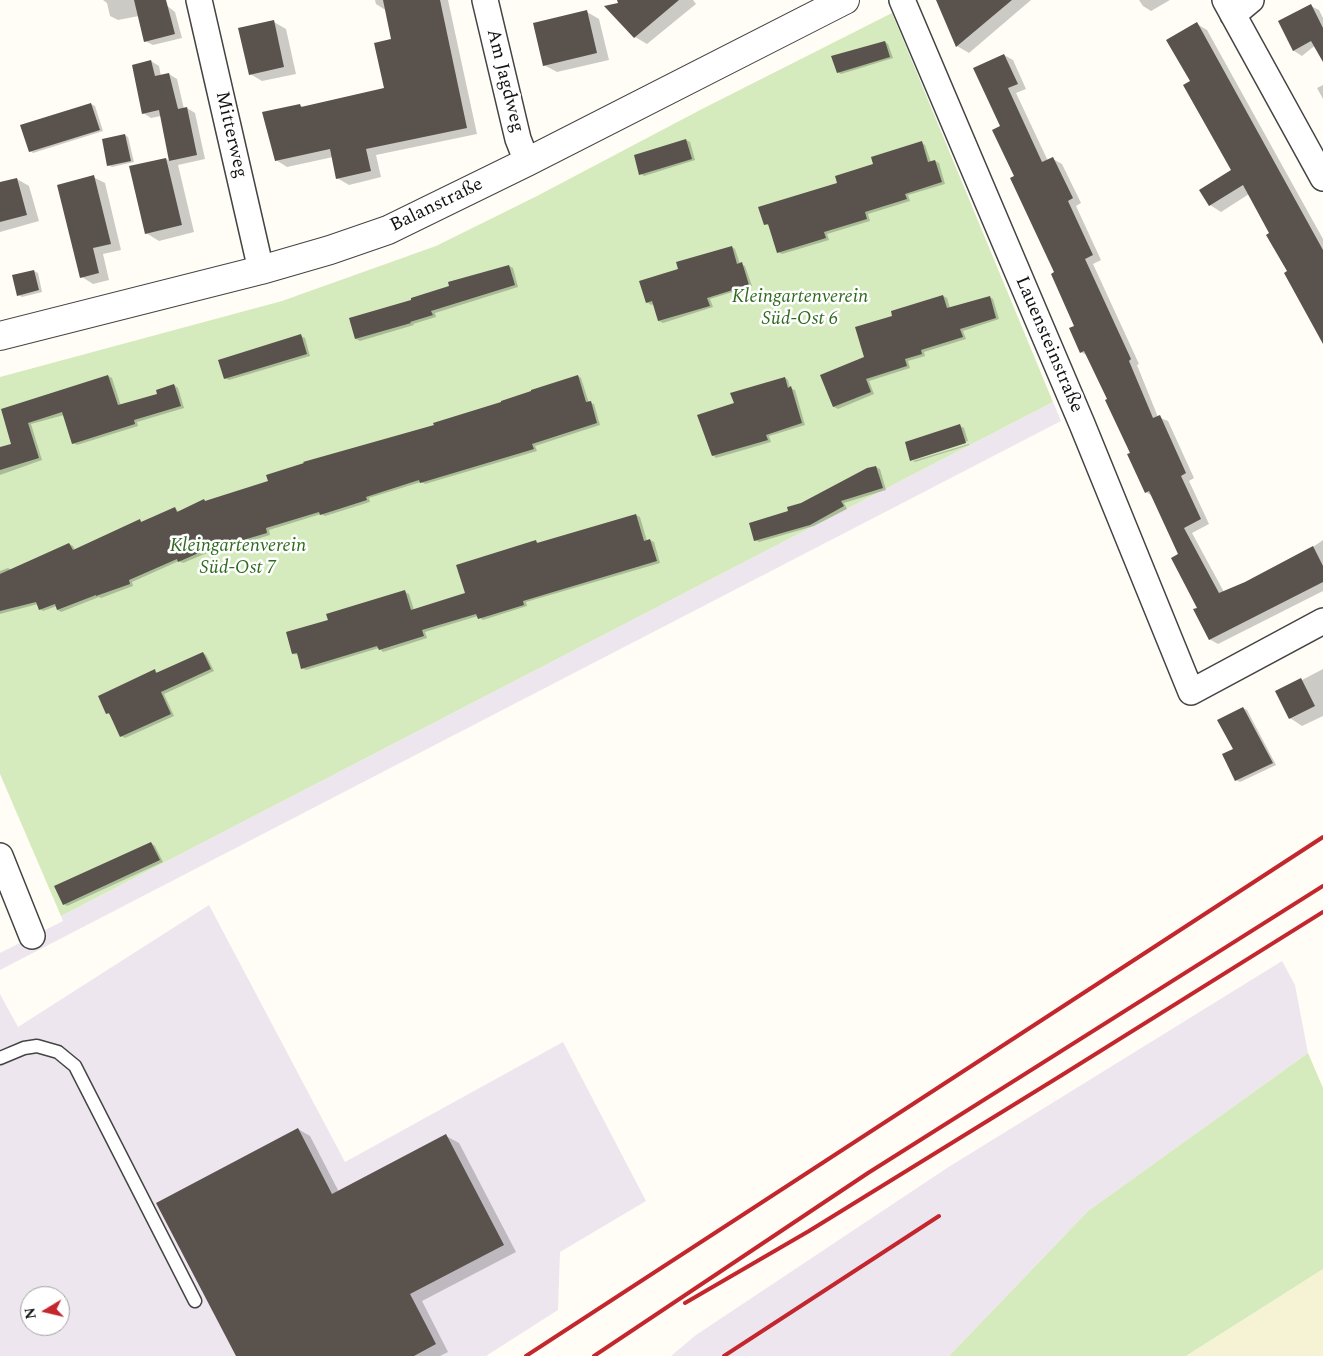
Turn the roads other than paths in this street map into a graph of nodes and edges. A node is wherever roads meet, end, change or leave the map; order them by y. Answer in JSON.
{"nodes":[{"id":1,"x":199,"y":0,"type":"edge"},
{"id":2,"x":485,"y":0,"type":"edge"},
{"id":3,"x":844,"y":0,"type":"edge"},
{"id":4,"x":902,"y":0,"type":"edge"},
{"id":5,"x":1236,"y":5,"type":"edge"},
{"id":6,"x":527,"y":162,"type":"junction"},
{"id":7,"x":1323,"y":178,"type":"edge"},
{"id":8,"x":261,"y":270,"type":"junction"},
{"id":9,"x":0,"y":336,"type":"edge"},
{"id":10,"x":1323,"y":622,"type":"edge"},
{"id":11,"x":0,"y":856,"type":"edge"},
{"id":12,"x":32,"y":936,"type":"dead end"},
{"id":13,"x":0,"y":1058,"type":"edge"},
{"id":14,"x":195,"y":1301,"type":"dead end"}],
"edges":[{"from":1,"to":8,"type":"street","name":"Mitterweg"},
{"from":2,"to":6,"type":"street","name":"Am Jagdweg"},
{"from":3,"to":6,"type":"street","name":"Balanstraße"},
{"from":4,"to":10,"type":"street","name":"Lauensteinstraße"},
{"from":5,"to":7,"type":"street"},
{"from":6,"to":8,"type":"street","name":"Balanstraße"},
{"from":8,"to":9,"type":"street","name":"Balanstraße"},
{"from":11,"to":12,"type":"street"},
{"from":13,"to":14,"type":"lane"}]}
